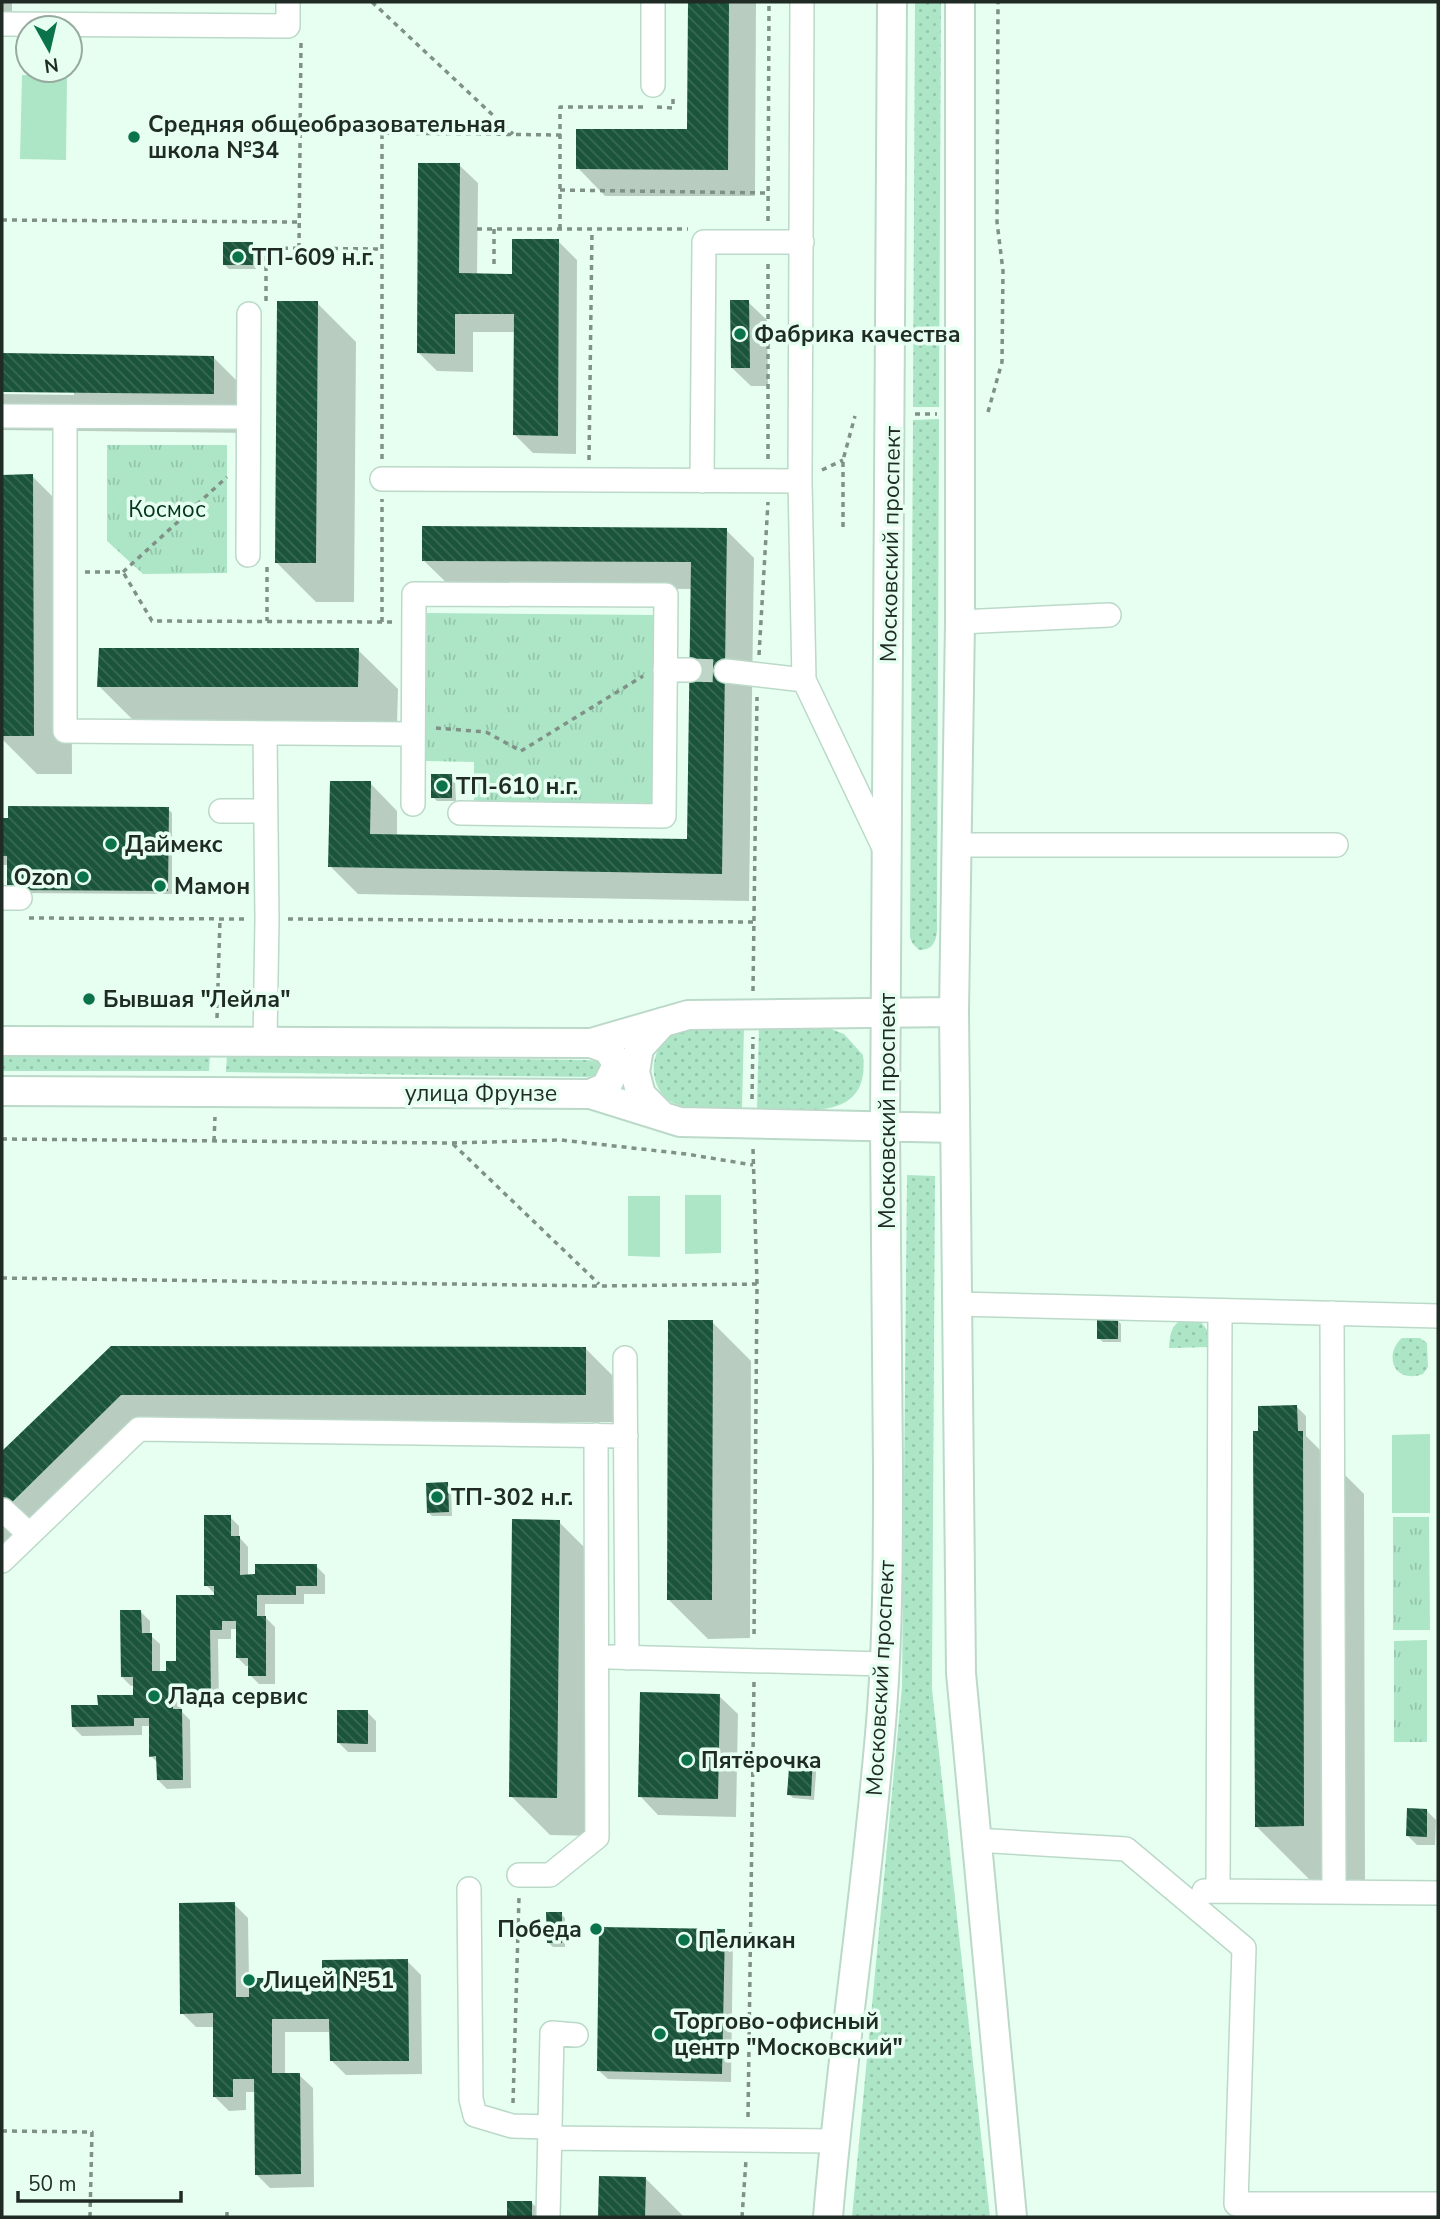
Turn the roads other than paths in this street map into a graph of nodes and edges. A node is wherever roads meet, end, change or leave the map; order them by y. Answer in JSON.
{"nodes":[{"id":1,"x":288,"y":2,"type":"edge"},
{"id":2,"x":653,"y":2,"type":"edge"},
{"id":3,"x":802,"y":2,"type":"edge"},
{"id":4,"x":892,"y":2,"type":"edge"},
{"id":5,"x":960,"y":2,"type":"edge"},
{"id":6,"x":2,"y":24,"type":"edge"},
{"id":7,"x":653,"y":85,"type":"dead end"},
{"id":8,"x":802,"y":242,"type":"junction"},
{"id":9,"x":249,"y":314,"type":"dead end"},
{"id":10,"x":2,"y":416,"type":"edge"},
{"id":11,"x":65,"y":417,"type":"junction"},
{"id":12,"x":248,"y":417,"type":"junction"},
{"id":13,"x":382,"y":479,"type":"road end"},
{"id":14,"x":702,"y":481,"type":"junction"},
{"id":15,"x":800,"y":481,"type":"junction"},
{"id":16,"x":248,"y":555,"type":"dead end"},
{"id":17,"x":1109,"y":615,"type":"dead end"},
{"id":18,"x":960,"y":622,"type":"junction"},
{"id":19,"x":665,"y":670,"type":"junction"},
{"id":20,"x":690,"y":670,"type":"tunnel mouth"},
{"id":21,"x":726,"y":671,"type":"tunnel mouth"},
{"id":22,"x":804,"y":680,"type":"junction"},
{"id":23,"x":414,"y":730,"type":"junction"},
{"id":24,"x":265,"y":733,"type":"junction"},
{"id":25,"x":413,"y":804,"type":"dead end"},
{"id":26,"x":221,"y":810,"type":"dead end"},
{"id":27,"x":265,"y":811,"type":"junction"},
{"id":28,"x":460,"y":813,"type":"dead end"},
{"id":29,"x":958,"y":845,"type":"junction"},
{"id":30,"x":1336,"y":845,"type":"dead end"},
{"id":31,"x":887,"y":854,"type":"junction"},
{"id":32,"x":885,"y":1012,"type":"junction"},
{"id":33,"x":954,"y":1012,"type":"junction"},
{"id":34,"x":663,"y":1022,"type":"junction"},
{"id":35,"x":2,"y":1041,"type":"edge"},
{"id":36,"x":265,"y":1042,"type":"junction"},
{"id":37,"x":591,"y":1043,"type":"junction"},
{"id":38,"x":2,"y":1091,"type":"edge"},
{"id":39,"x":590,"y":1094,"type":"junction"},
{"id":40,"x":662,"y":1116,"type":"junction"},
{"id":41,"x":885,"y":1128,"type":"junction"},
{"id":42,"x":955,"y":1128,"type":"junction"},
{"id":43,"x":957,"y":1304,"type":"junction"},
{"id":44,"x":1220,"y":1311,"type":"junction"},
{"id":45,"x":1332,"y":1313,"type":"junction"},
{"id":46,"x":1438,"y":1316,"type":"edge"},
{"id":47,"x":625,"y":1359,"type":"dead end"},
{"id":48,"x":596,"y":1435,"type":"junction"},
{"id":49,"x":626,"y":1436,"type":"junction"},
{"id":50,"x":3,"y":1510,"type":"edge"},
{"id":51,"x":29,"y":1534,"type":"junction"},
{"id":52,"x":2,"y":1561,"type":"edge"},
{"id":53,"x":597,"y":1657,"type":"junction"},
{"id":54,"x":627,"y":1658,"type":"junction"},
{"id":55,"x":885,"y":1664,"type":"junction"},
{"id":56,"x":975,"y":1840,"type":"junction"},
{"id":57,"x":519,"y":1875,"type":"road end"},
{"id":58,"x":469,"y":1889,"type":"dead end"},
{"id":59,"x":1176,"y":1891,"type":"junction"},
{"id":60,"x":1218,"y":1891,"type":"junction"},
{"id":61,"x":1334,"y":1892,"type":"junction"},
{"id":62,"x":1438,"y":1893,"type":"edge"},
{"id":63,"x":576,"y":2035,"type":"dead end"},
{"id":64,"x":550,"y":2132,"type":"junction"},
{"id":65,"x":834,"y":2141,"type":"junction"},
{"id":66,"x":1438,"y":2204,"type":"edge"},
{"id":67,"x":548,"y":2217,"type":"edge"},
{"id":68,"x":828,"y":2217,"type":"edge"},
{"id":69,"x":1012,"y":2217,"type":"edge"}],
"edges":[{"from":1,"to":6,"type":"street"},
{"from":2,"to":7,"type":"street"},
{"from":3,"to":8,"type":"street"},
{"from":4,"to":31,"type":"main road","name":"Московский проспект"},
{"from":5,"to":18,"type":"main road"},
{"from":8,"to":14,"type":"street"},
{"from":8,"to":15,"type":"street"},
{"from":9,"to":12,"type":"street"},
{"from":10,"to":11,"type":"street"},
{"from":11,"to":12,"type":"street"},
{"from":11,"to":24,"type":"street"},
{"from":12,"to":16,"type":"street"},
{"from":13,"to":14,"type":"street"},
{"from":14,"to":15,"type":"street"},
{"from":15,"to":22,"type":"street"},
{"from":17,"to":18,"type":"street"},
{"from":18,"to":29,"type":"main road"},
{"from":19,"to":20,"type":"street"},
{"from":19,"to":23,"type":"street"},
{"from":19,"to":28,"type":"street"},
{"from":21,"to":22,"type":"street"},
{"from":22,"to":31,"type":"street"},
{"from":23,"to":24,"type":"street"},
{"from":23,"to":25,"type":"street"},
{"from":24,"to":27,"type":"street"},
{"from":26,"to":27,"type":"street"},
{"from":27,"to":36,"type":"street"},
{"from":29,"to":30,"type":"street"},
{"from":29,"to":33,"type":"main road"},
{"from":31,"to":32,"type":"main road","name":"Московский проспект"},
{"from":32,"to":33,"type":"main road"},
{"from":32,"to":34,"type":"main road"},
{"from":32,"to":41,"type":"main road","name":"Московский проспект"},
{"from":33,"to":42,"type":"main road"},
{"from":34,"to":37,"type":"main road"},
{"from":34,"to":40,"type":"main road"},
{"from":35,"to":36,"type":"main road"},
{"from":36,"to":37,"type":"main road"},
{"from":37,"to":39,"type":"main road"},
{"from":38,"to":39,"type":"main road","name":"улица Фрунзе"},
{"from":39,"to":40,"type":"main road","name":"улица Фрунзе"},
{"from":40,"to":41,"type":"main road","name":"улица Фрунзе"},
{"from":41,"to":42,"type":"main road","name":"улица Фрунзе"},
{"from":41,"to":55,"type":"main road","name":"Московский проспект"},
{"from":42,"to":43,"type":"main road"},
{"from":43,"to":44,"type":"street"},
{"from":43,"to":56,"type":"main road"},
{"from":44,"to":45,"type":"street"},
{"from":44,"to":60,"type":"street"},
{"from":45,"to":46,"type":"street"},
{"from":45,"to":61,"type":"street"},
{"from":47,"to":49,"type":"street"},
{"from":48,"to":49,"type":"street"},
{"from":48,"to":51,"type":"street"},
{"from":48,"to":53,"type":"street"},
{"from":49,"to":54,"type":"street"},
{"from":50,"to":51,"type":"street"},
{"from":51,"to":52,"type":"street"},
{"from":53,"to":54,"type":"street"},
{"from":53,"to":57,"type":"street"},
{"from":54,"to":55,"type":"street"},
{"from":55,"to":65,"type":"main road","name":"Московский проспект"},
{"from":56,"to":59,"type":"street"},
{"from":56,"to":69,"type":"main road"},
{"from":58,"to":64,"type":"street"},
{"from":59,"to":60,"type":"street"},
{"from":59,"to":66,"type":"street"},
{"from":60,"to":61,"type":"street"},
{"from":61,"to":62,"type":"street"},
{"from":63,"to":64,"type":"street"},
{"from":64,"to":65,"type":"street"},
{"from":64,"to":67,"type":"street"},
{"from":65,"to":68,"type":"main road","name":"Московский проспект"}]}
